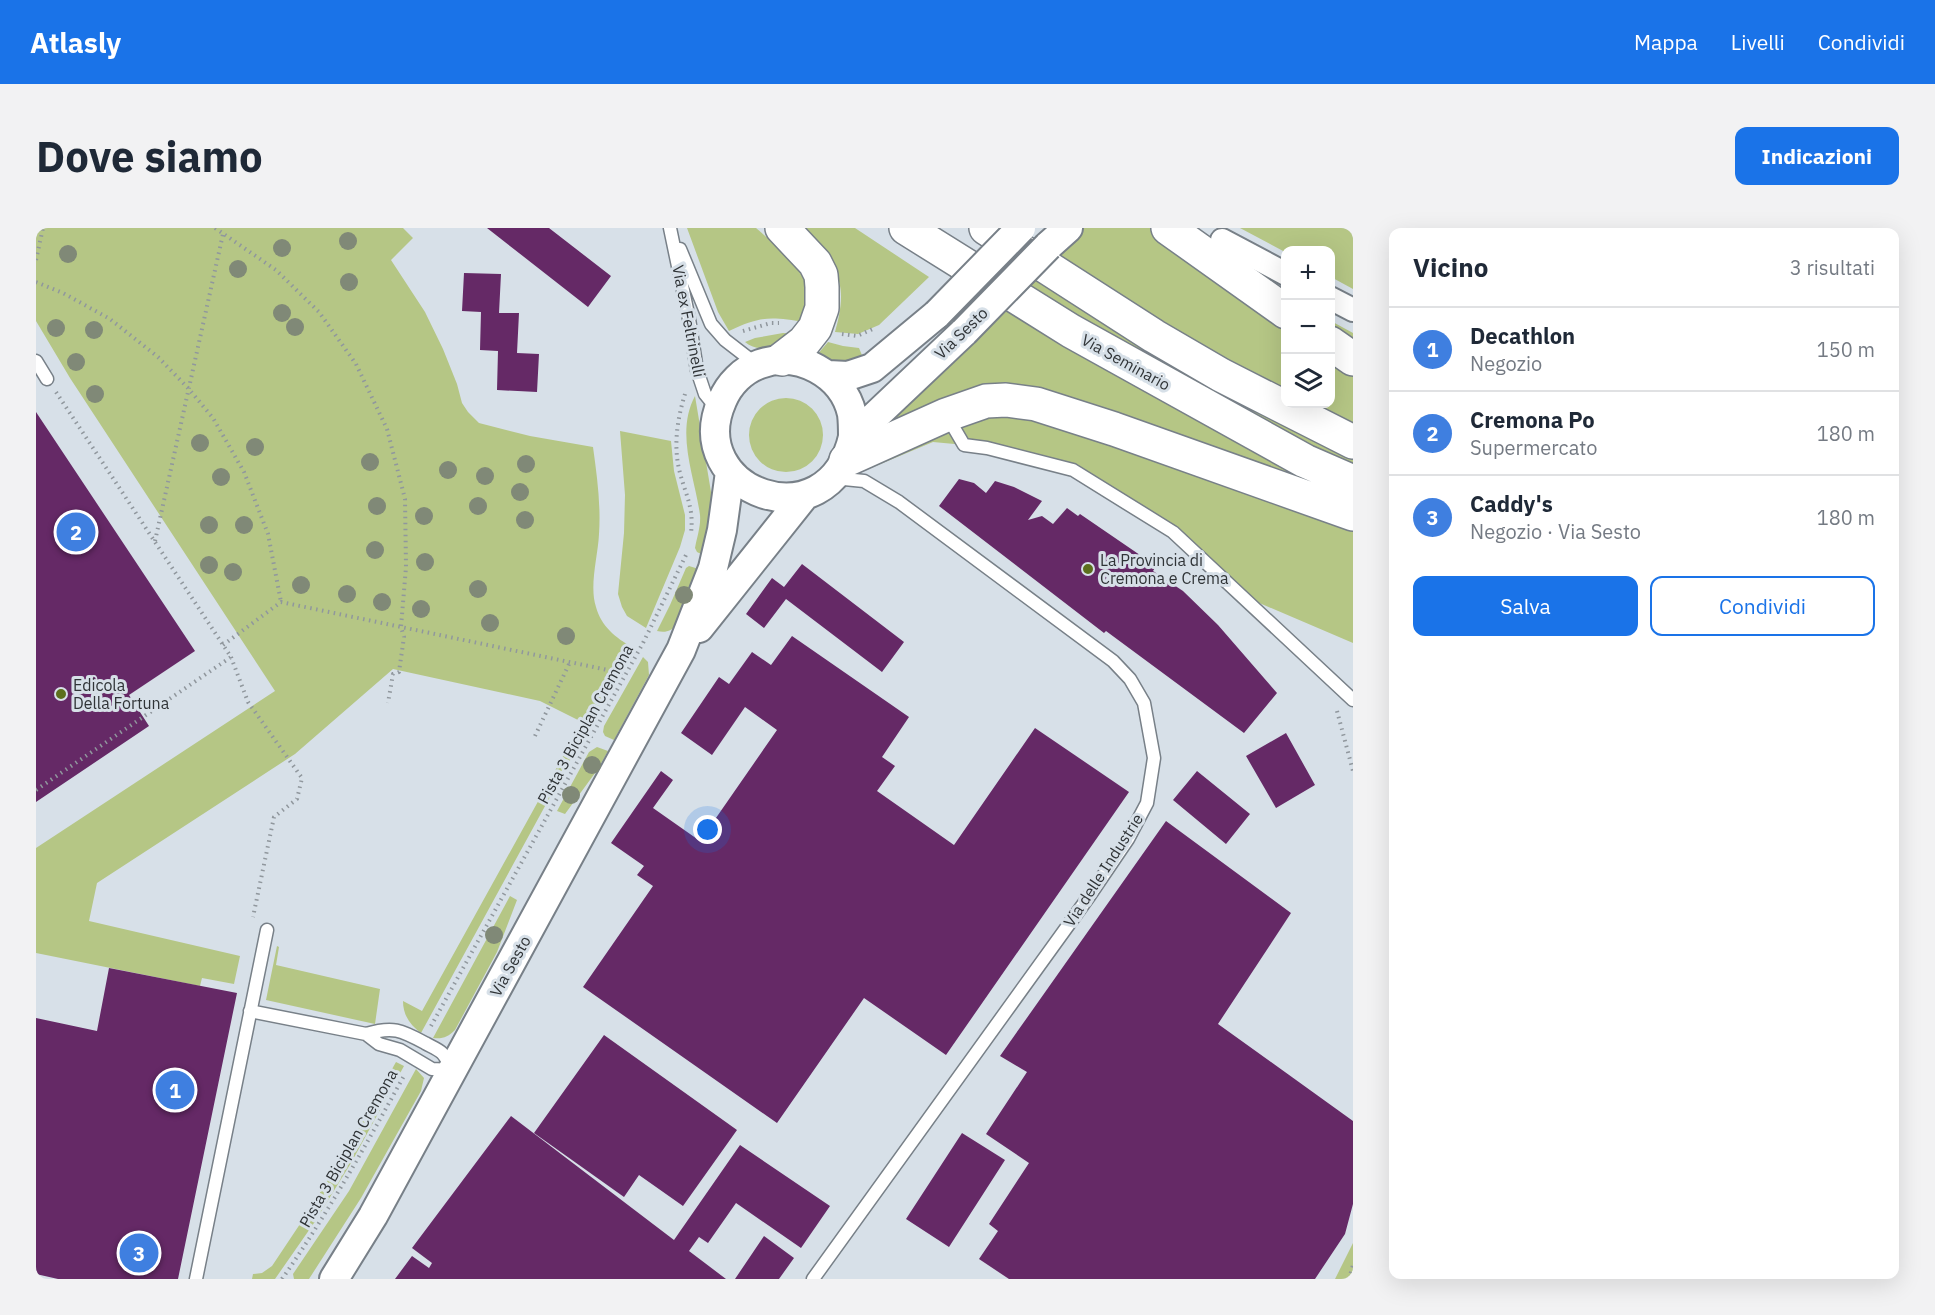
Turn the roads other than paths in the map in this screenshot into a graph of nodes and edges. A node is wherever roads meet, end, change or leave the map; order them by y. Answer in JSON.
{"nodes":[{"id":1,"x":671,"y":228,"type":"edge"},
{"id":2,"x":782,"y":228,"type":"edge"},
{"id":3,"x":906,"y":228,"type":"edge"},
{"id":4,"x":986,"y":228,"type":"edge"},
{"id":5,"x":1021,"y":228,"type":"edge"},
{"id":6,"x":1168,"y":228,"type":"edge"},
{"id":7,"x":1186,"y":228,"type":"edge"},
{"id":8,"x":1057,"y":234,"type":"edge"},
{"id":9,"x":1224,"y":255,"type":"junction"},
{"id":10,"x":1281,"y":272,"type":"edge"},
{"id":11,"x":1334,"y":300,"type":"edge"},
{"id":12,"x":1281,"y":307,"type":"edge"},
{"id":13,"x":1353,"y":310,"type":"edge"},
{"id":14,"x":1335,"y":346,"type":"edge"},
{"id":15,"x":1353,"y":359,"type":"edge"},
{"id":16,"x":36,"y":361,"type":"edge"},
{"id":17,"x":770,"y":362,"type":"junction"},
{"id":18,"x":828,"y":375,"type":"junction"},
{"id":19,"x":47,"y":379,"type":"road end"},
{"id":20,"x":718,"y":410,"type":"junction"},
{"id":21,"x":946,"y":416,"type":"junction"},
{"id":22,"x":1353,"y":442,"type":"edge"},
{"id":23,"x":844,"y":458,"type":"junction"},
{"id":24,"x":730,"y":472,"type":"junction"},
{"id":25,"x":1353,"y":482,"type":"edge"},
{"id":26,"x":805,"y":495,"type":"junction"},
{"id":27,"x":1353,"y":514,"type":"edge"},
{"id":28,"x":681,"y":650,"type":"junction"},
{"id":29,"x":1353,"y":700,"type":"edge"},
{"id":30,"x":267,"y":930,"type":"dead end"},
{"id":31,"x":250,"y":1011,"type":"junction"},
{"id":32,"x":366,"y":1035,"type":"junction"},
{"id":33,"x":453,"y":1070,"type":"junction"},
{"id":34,"x":196,"y":1279,"type":"edge"},
{"id":35,"x":333,"y":1279,"type":"edge"},
{"id":36,"x":813,"y":1279,"type":"edge"}],
"edges":[{"from":1,"to":17,"type":"lane","name":"Via ex Feltrinelli"},
{"from":1,"to":20,"type":"lane","name":"Via ex Feltrinelli"},
{"from":2,"to":17,"type":"main road"},
{"from":3,"to":25,"type":"main road","name":"Via Seminario"},
{"from":4,"to":22,"type":"main road"},
{"from":5,"to":18,"type":"street","name":"Via Sesto","bridge":true},
{"from":6,"to":9,"type":"main road"},
{"from":7,"to":9,"type":"main road"},
{"from":8,"to":23,"type":"street","name":"Via Sesto","bridge":true},
{"from":9,"to":10,"type":"street"},
{"from":9,"to":12,"type":"main road"},
{"from":11,"to":13,"type":"street"},
{"from":14,"to":15,"type":"main road"},
{"from":16,"to":19,"type":"lane"},
{"from":17,"to":18,"type":"street"},
{"from":17,"to":20,"type":"street","name":"Via Sesto"},
{"from":18,"to":23,"type":"street"},
{"from":20,"to":24,"type":"street","name":"Via Sesto"},
{"from":21,"to":23,"type":"main road"},
{"from":21,"to":27,"type":"main road"},
{"from":21,"to":29,"type":"lane"},
{"from":23,"to":26,"type":"street","name":"Via Sesto"},
{"from":23,"to":36,"type":"lane","name":"Via delle Industrie"},
{"from":24,"to":26,"type":"street","name":"Via Sesto"},
{"from":24,"to":28,"type":"street","name":"Via Sesto"},
{"from":26,"to":28,"type":"street","name":"Via Sesto"},
{"from":28,"to":33,"type":"street","name":"Via Sesto"},
{"from":30,"to":31,"type":"lane"},
{"from":31,"to":32,"type":"lane"},
{"from":31,"to":34,"type":"lane"},
{"from":32,"to":33,"type":"lane"},
{"from":32,"to":33,"type":"lane"},
{"from":33,"to":35,"type":"street","name":"Via Sesto"}]}
